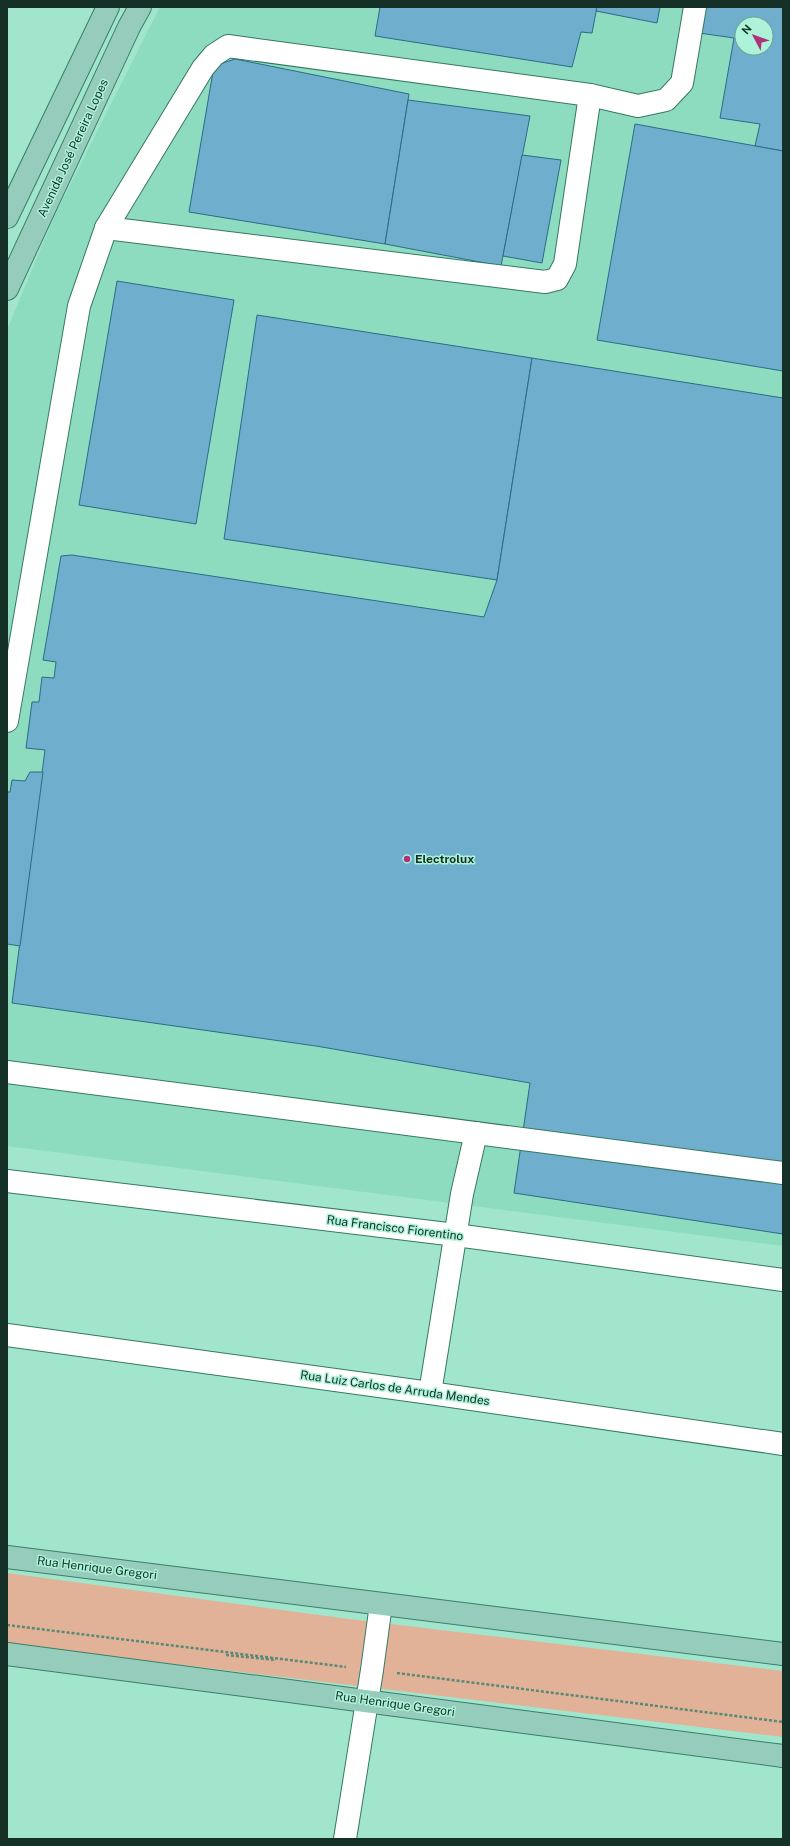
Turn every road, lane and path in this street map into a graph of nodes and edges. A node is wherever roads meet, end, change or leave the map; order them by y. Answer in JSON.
{"nodes":[{"id":1,"x":108,"y":7,"type":"edge"},
{"id":2,"x":140,"y":7,"type":"edge"},
{"id":3,"x":696,"y":7,"type":"edge"},
{"id":4,"x":590,"y":96,"type":"junction"},
{"id":5,"x":7,"y":217,"type":"edge"},
{"id":6,"x":106,"y":228,"type":"junction"},
{"id":7,"x":7,"y":289,"type":"edge"},
{"id":8,"x":7,"y":721,"type":"edge"},
{"id":9,"x":7,"y":1072,"type":"edge"},
{"id":10,"x":476,"y":1133,"type":"junction"},
{"id":11,"x":783,"y":1173,"type":"edge"},
{"id":12,"x":7,"y":1180,"type":"edge"},
{"id":13,"x":456,"y":1236,"type":"junction"},
{"id":14,"x":783,"y":1280,"type":"edge"},
{"id":15,"x":7,"y":1335,"type":"edge"},
{"id":16,"x":430,"y":1393,"type":"junction"},
{"id":17,"x":783,"y":1444,"type":"edge"},
{"id":18,"x":7,"y":1557,"type":"edge"},
{"id":19,"x":381,"y":1604,"type":"junction"},
{"id":20,"x":7,"y":1654,"type":"edge"},
{"id":21,"x":783,"y":1654,"type":"edge"},
{"id":22,"x":366,"y":1700,"type":"junction"},
{"id":23,"x":783,"y":1756,"type":"edge"},
{"id":24,"x":345,"y":1839,"type":"edge"}],
"edges":[{"from":1,"to":5,"type":"main road"},
{"from":2,"to":7,"type":"main road","name":"Avenida José Pereira Lopes"},
{"from":3,"to":4,"type":"street"},
{"from":4,"to":6,"type":"street"},
{"from":4,"to":6,"type":"street"},
{"from":6,"to":8,"type":"street"},
{"from":9,"to":10,"type":"street"},
{"from":10,"to":11,"type":"street"},
{"from":10,"to":13,"type":"street"},
{"from":12,"to":13,"type":"street","name":"Rua Francisco Fiorentino"},
{"from":13,"to":14,"type":"street","name":"Rua Francisco Fiorentino"},
{"from":13,"to":16,"type":"street"},
{"from":15,"to":16,"type":"street","name":"Rua Luiz Carlos de Arruda Mendes"},
{"from":16,"to":17,"type":"street","name":"Rua Luiz Carlos de Arruda Mendes"},
{"from":18,"to":19,"type":"main road","name":"Rua Henrique Gregori"},
{"from":19,"to":21,"type":"main road","name":"Rua Henrique Gregori"},
{"from":19,"to":22,"type":"street"},
{"from":20,"to":22,"type":"main road","name":"Rua Henrique Gregori"},
{"from":22,"to":23,"type":"main road","name":"Rua Henrique Gregori"},
{"from":22,"to":24,"type":"street"}]}
